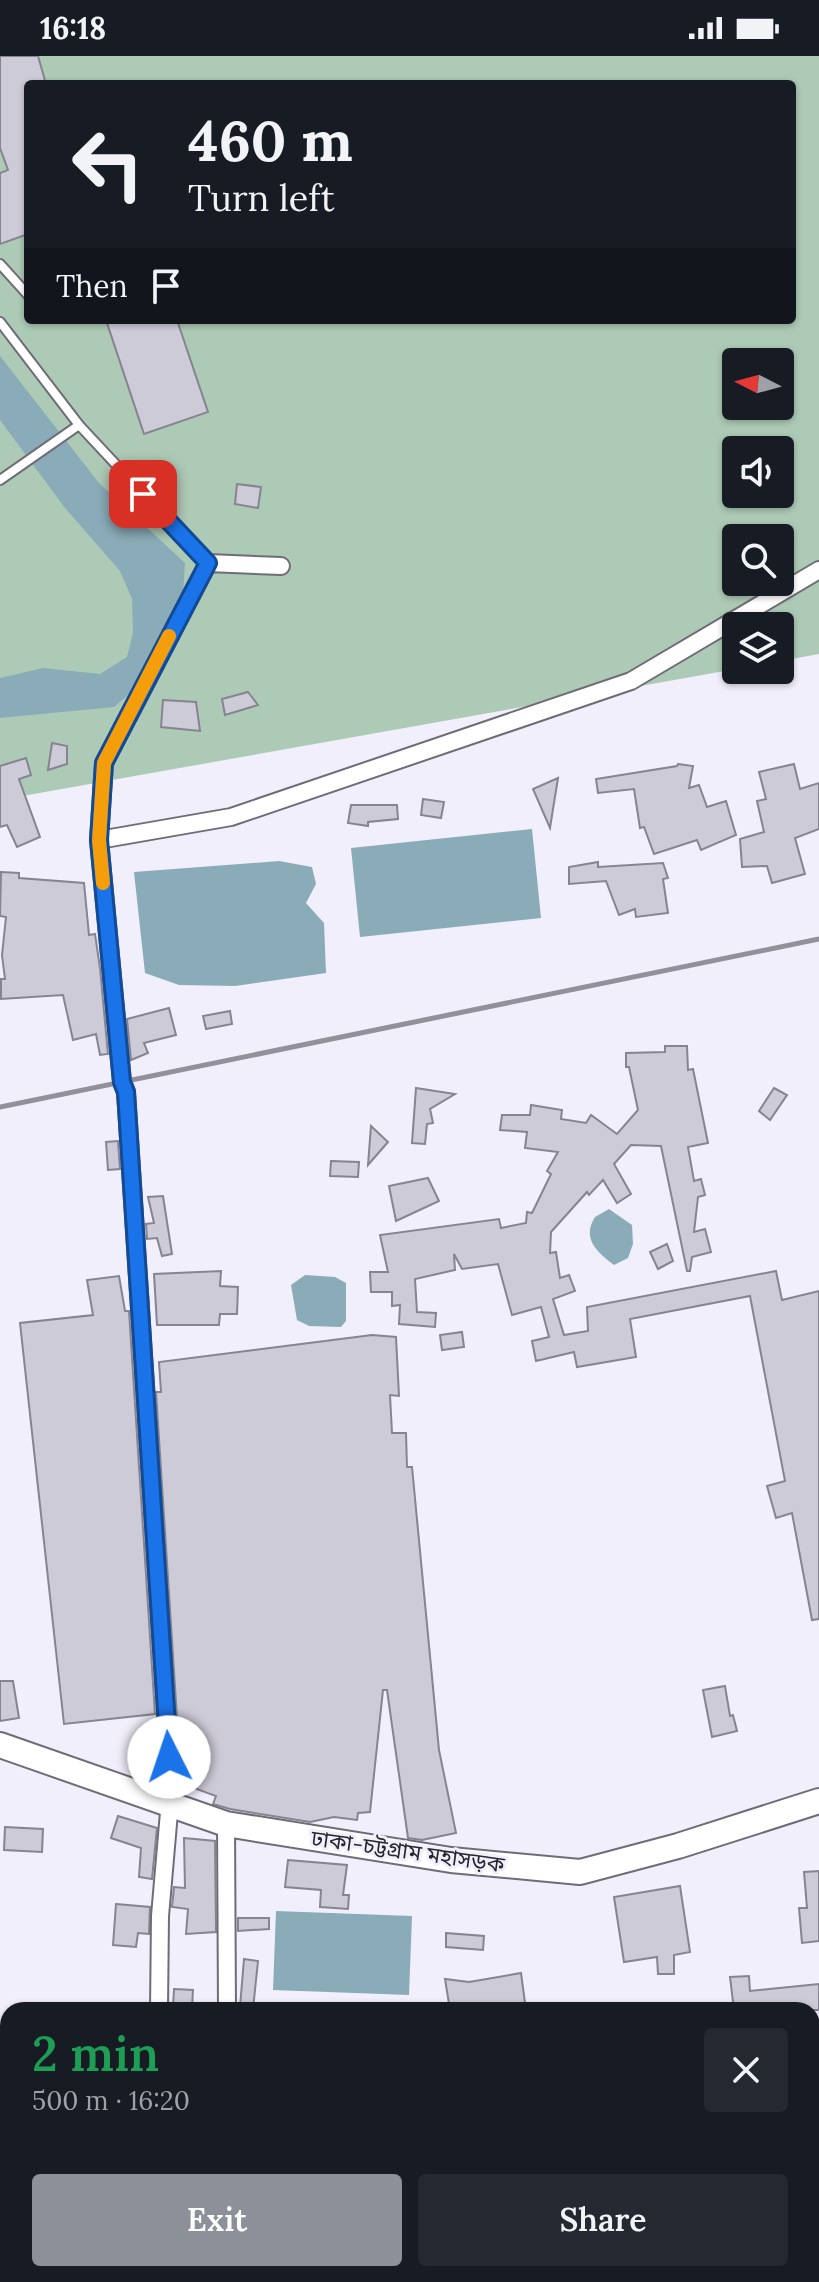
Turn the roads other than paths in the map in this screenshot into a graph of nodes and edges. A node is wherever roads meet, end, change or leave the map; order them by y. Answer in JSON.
{"nodes":[{"id":1,"x":0,"y":264,"type":"edge"},
{"id":2,"x":24,"y":291,"type":"edge"},
{"id":3,"x":0,"y":322,"type":"edge"},
{"id":4,"x":79,"y":425,"type":"junction"},
{"id":5,"x":3,"y":479,"type":"edge"},
{"id":6,"x":208,"y":563,"type":"junction"},
{"id":7,"x":281,"y":566,"type":"dead end"},
{"id":8,"x":819,"y":570,"type":"edge"},
{"id":9,"x":99,"y":840,"type":"junction"},
{"id":10,"x":0,"y":1745,"type":"edge"},
{"id":11,"x":819,"y":1801,"type":"edge"},
{"id":12,"x":171,"y":1804,"type":"junction"},
{"id":13,"x":226,"y":1824,"type":"junction"},
{"id":14,"x":159,"y":2002,"type":"edge"},
{"id":15,"x":227,"y":2002,"type":"edge"}],
"edges":[{"from":1,"to":2,"type":"lane"},
{"from":3,"to":4,"type":"lane"},
{"from":4,"to":5,"type":"lane"},
{"from":4,"to":6,"type":"lane"},
{"from":6,"to":7,"type":"street"},
{"from":6,"to":9,"type":"street"},
{"from":8,"to":9,"type":"street"},
{"from":9,"to":12,"type":"street"},
{"from":10,"to":12,"type":"street","name":"ঢাকা-চট্টগ্রাম মহাসড়ক"},
{"from":11,"to":13,"type":"street","name":"ঢাকা-চট্টগ্রাম মহাসড়ক"},
{"from":12,"to":13,"type":"street","name":"ঢাকা-চট্টগ্রাম মহাসড়ক"},
{"from":12,"to":14,"type":"street"},
{"from":13,"to":15,"type":"street"}]}
